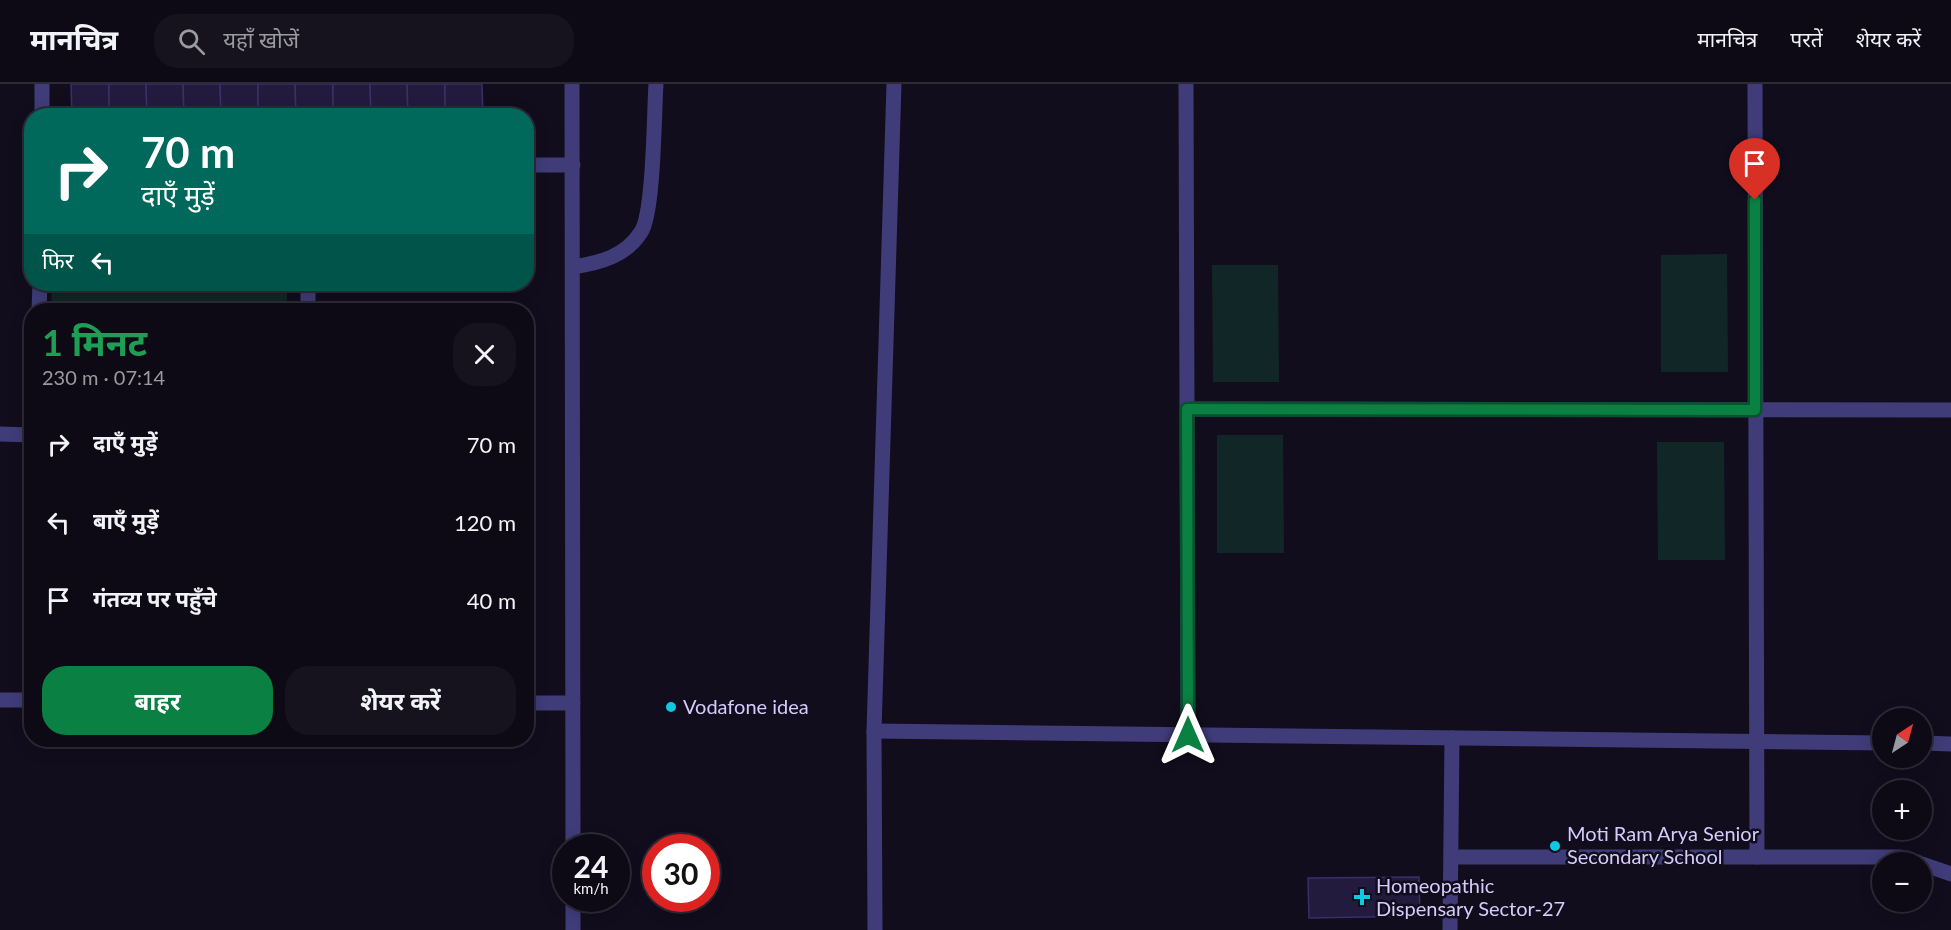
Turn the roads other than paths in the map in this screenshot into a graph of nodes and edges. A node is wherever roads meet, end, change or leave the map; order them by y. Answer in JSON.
{"nodes":[{"id":1,"x":42,"y":84,"type":"edge"},
{"id":2,"x":572,"y":84,"type":"edge"},
{"id":3,"x":656,"y":84,"type":"edge"},
{"id":4,"x":894,"y":84,"type":"edge"},
{"id":5,"x":1186,"y":84,"type":"edge"},
{"id":6,"x":1755,"y":84,"type":"edge"},
{"id":7,"x":42,"y":108,"type":"edge"},
{"id":8,"x":534,"y":165,"type":"edge"},
{"id":9,"x":573,"y":165,"type":"junction"},
{"id":10,"x":573,"y":267,"type":"junction"},
{"id":11,"x":1187,"y":409,"type":"junction"},
{"id":12,"x":1755,"y":410,"type":"junction"},
{"id":13,"x":1951,"y":410,"type":"edge"},
{"id":14,"x":0,"y":434,"type":"edge"},
{"id":15,"x":24,"y":435,"type":"edge"},
{"id":16,"x":0,"y":700,"type":"edge"},
{"id":17,"x":24,"y":700,"type":"edge"},
{"id":18,"x":534,"y":703,"type":"edge"},
{"id":19,"x":573,"y":703,"type":"junction"},
{"id":20,"x":874,"y":731,"type":"junction"},
{"id":21,"x":1188,"y":735,"type":"junction"},
{"id":22,"x":1452,"y":738,"type":"junction"},
{"id":23,"x":1755,"y":742,"type":"junction"},
{"id":24,"x":1872,"y":743,"type":"edge"},
{"id":25,"x":1932,"y":744,"type":"edge"},
{"id":26,"x":1951,"y":744,"type":"edge"},
{"id":27,"x":573,"y":834,"type":"edge"},
{"id":28,"x":1451,"y":857,"type":"junction"},
{"id":29,"x":1757,"y":857,"type":"junction"},
{"id":30,"x":1872,"y":857,"type":"edge"},
{"id":31,"x":1932,"y":867,"type":"edge"},
{"id":32,"x":1951,"y":874,"type":"edge"},
{"id":33,"x":573,"y":912,"type":"edge"},
{"id":34,"x":573,"y":930,"type":"edge"},
{"id":35,"x":875,"y":930,"type":"edge"},
{"id":36,"x":1450,"y":930,"type":"edge"}],
"edges":[{"from":1,"to":7,"type":"street"},
{"from":2,"to":9,"type":"street"},
{"from":3,"to":10,"type":"street"},
{"from":4,"to":20,"type":"street"},
{"from":5,"to":11,"type":"street"},
{"from":6,"to":12,"type":"street"},
{"from":8,"to":9,"type":"street"},
{"from":9,"to":10,"type":"street"},
{"from":10,"to":19,"type":"street"},
{"from":11,"to":12,"type":"street"},
{"from":11,"to":21,"type":"street"},
{"from":12,"to":13,"type":"street"},
{"from":12,"to":23,"type":"street"},
{"from":14,"to":15,"type":"street"},
{"from":16,"to":17,"type":"street"},
{"from":18,"to":19,"type":"street"},
{"from":19,"to":27,"type":"street"},
{"from":20,"to":21,"type":"street"},
{"from":20,"to":35,"type":"street"},
{"from":21,"to":22,"type":"street"},
{"from":22,"to":23,"type":"street"},
{"from":22,"to":28,"type":"street"},
{"from":23,"to":24,"type":"street"},
{"from":23,"to":29,"type":"street"},
{"from":25,"to":26,"type":"street"},
{"from":28,"to":29,"type":"street"},
{"from":28,"to":36,"type":"street"},
{"from":29,"to":30,"type":"street"},
{"from":31,"to":32,"type":"street"},
{"from":33,"to":34,"type":"street"}]}
